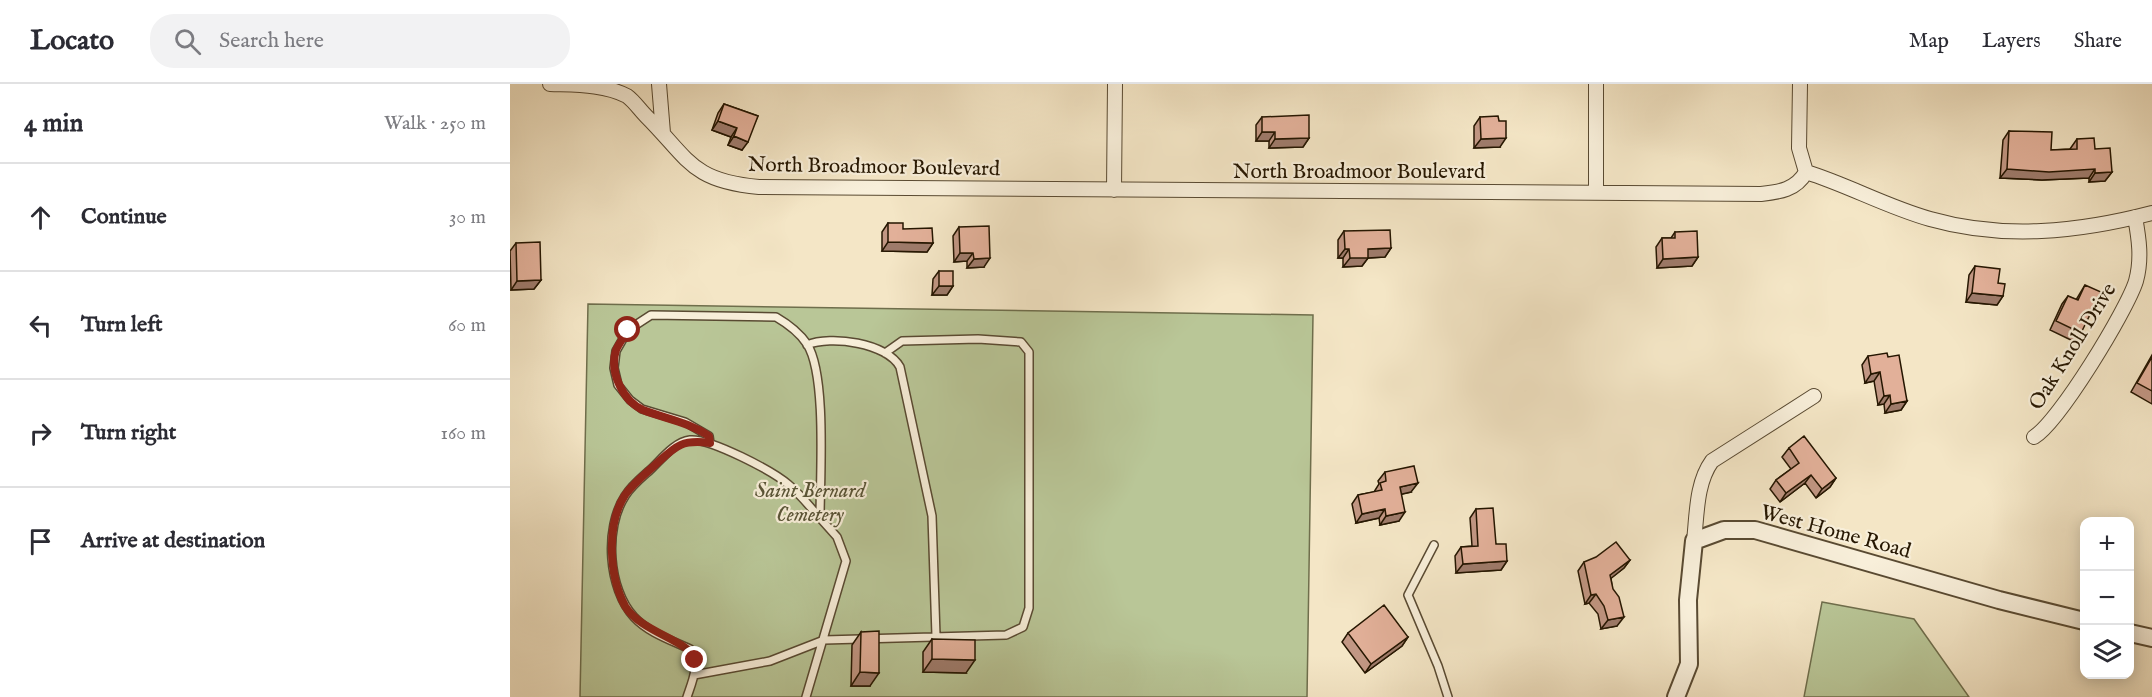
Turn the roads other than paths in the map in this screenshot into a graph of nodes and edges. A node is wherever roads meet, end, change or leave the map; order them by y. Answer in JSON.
{"nodes":[{"id":1,"x":550,"y":84,"type":"edge"},
{"id":2,"x":659,"y":84,"type":"edge"},
{"id":3,"x":1115,"y":84,"type":"edge"},
{"id":4,"x":1596,"y":84,"type":"edge"},
{"id":5,"x":1800,"y":84,"type":"edge"},
{"id":6,"x":603,"y":85,"type":"edge"},
{"id":7,"x":663,"y":133,"type":"junction"},
{"id":8,"x":1806,"y":172,"type":"junction"},
{"id":9,"x":1114,"y":190,"type":"junction"},
{"id":10,"x":1596,"y":193,"type":"junction"},
{"id":11,"x":2152,"y":213,"type":"edge"},
{"id":12,"x":2135,"y":217,"type":"junction"},
{"id":13,"x":807,"y":345,"type":"junction"},
{"id":14,"x":885,"y":353,"type":"junction"},
{"id":15,"x":1814,"y":396,"type":"dead end"},
{"id":16,"x":2034,"y":437,"type":"dead end"},
{"id":17,"x":710,"y":443,"type":"junction"},
{"id":18,"x":820,"y":518,"type":"junction"},
{"id":19,"x":1694,"y":541,"type":"junction"},
{"id":20,"x":1434,"y":545,"type":"dead end"},
{"id":21,"x":2080,"y":620,"type":"edge"},
{"id":22,"x":2134,"y":634,"type":"edge"},
{"id":23,"x":936,"y":636,"type":"junction"},
{"id":24,"x":2152,"y":638,"type":"edge"},
{"id":25,"x":824,"y":639,"type":"junction"},
{"id":26,"x":694,"y":675,"type":"junction"},
{"id":27,"x":687,"y":697,"type":"edge"},
{"id":28,"x":806,"y":697,"type":"edge"},
{"id":29,"x":1448,"y":697,"type":"edge"},
{"id":30,"x":1676,"y":697,"type":"edge"}],
"edges":[{"from":1,"to":6,"type":"street"},
{"from":2,"to":7,"type":"street"},
{"from":3,"to":9,"type":"street"},
{"from":4,"to":10,"type":"street"},
{"from":5,"to":8,"type":"street"},
{"from":6,"to":7,"type":"street","name":"North Broadmoor Boulevard"},
{"from":7,"to":9,"type":"street","name":"North Broadmoor Boulevard"},
{"from":8,"to":10,"type":"street","name":"North Broadmoor Boulevard"},
{"from":8,"to":12,"type":"street"},
{"from":9,"to":10,"type":"street","name":"North Broadmoor Boulevard"},
{"from":11,"to":12,"type":"street"},
{"from":12,"to":16,"type":"street","name":"Oak Knoll Drive"},
{"from":13,"to":14,"type":"lane"},
{"from":13,"to":17,"type":"lane"},
{"from":13,"to":18,"type":"lane"},
{"from":14,"to":23,"type":"lane"},
{"from":14,"to":23,"type":"lane"},
{"from":15,"to":19,"type":"street"},
{"from":17,"to":18,"type":"lane"},
{"from":17,"to":26,"type":"lane"},
{"from":18,"to":25,"type":"lane"},
{"from":19,"to":21,"type":"street","name":"West Home Road"},
{"from":19,"to":30,"type":"street"},
{"from":20,"to":29,"type":"lane"},
{"from":22,"to":24,"type":"street"},
{"from":23,"to":25,"type":"lane"},
{"from":25,"to":26,"type":"lane"},
{"from":25,"to":28,"type":"lane"},
{"from":26,"to":27,"type":"lane"}]}
